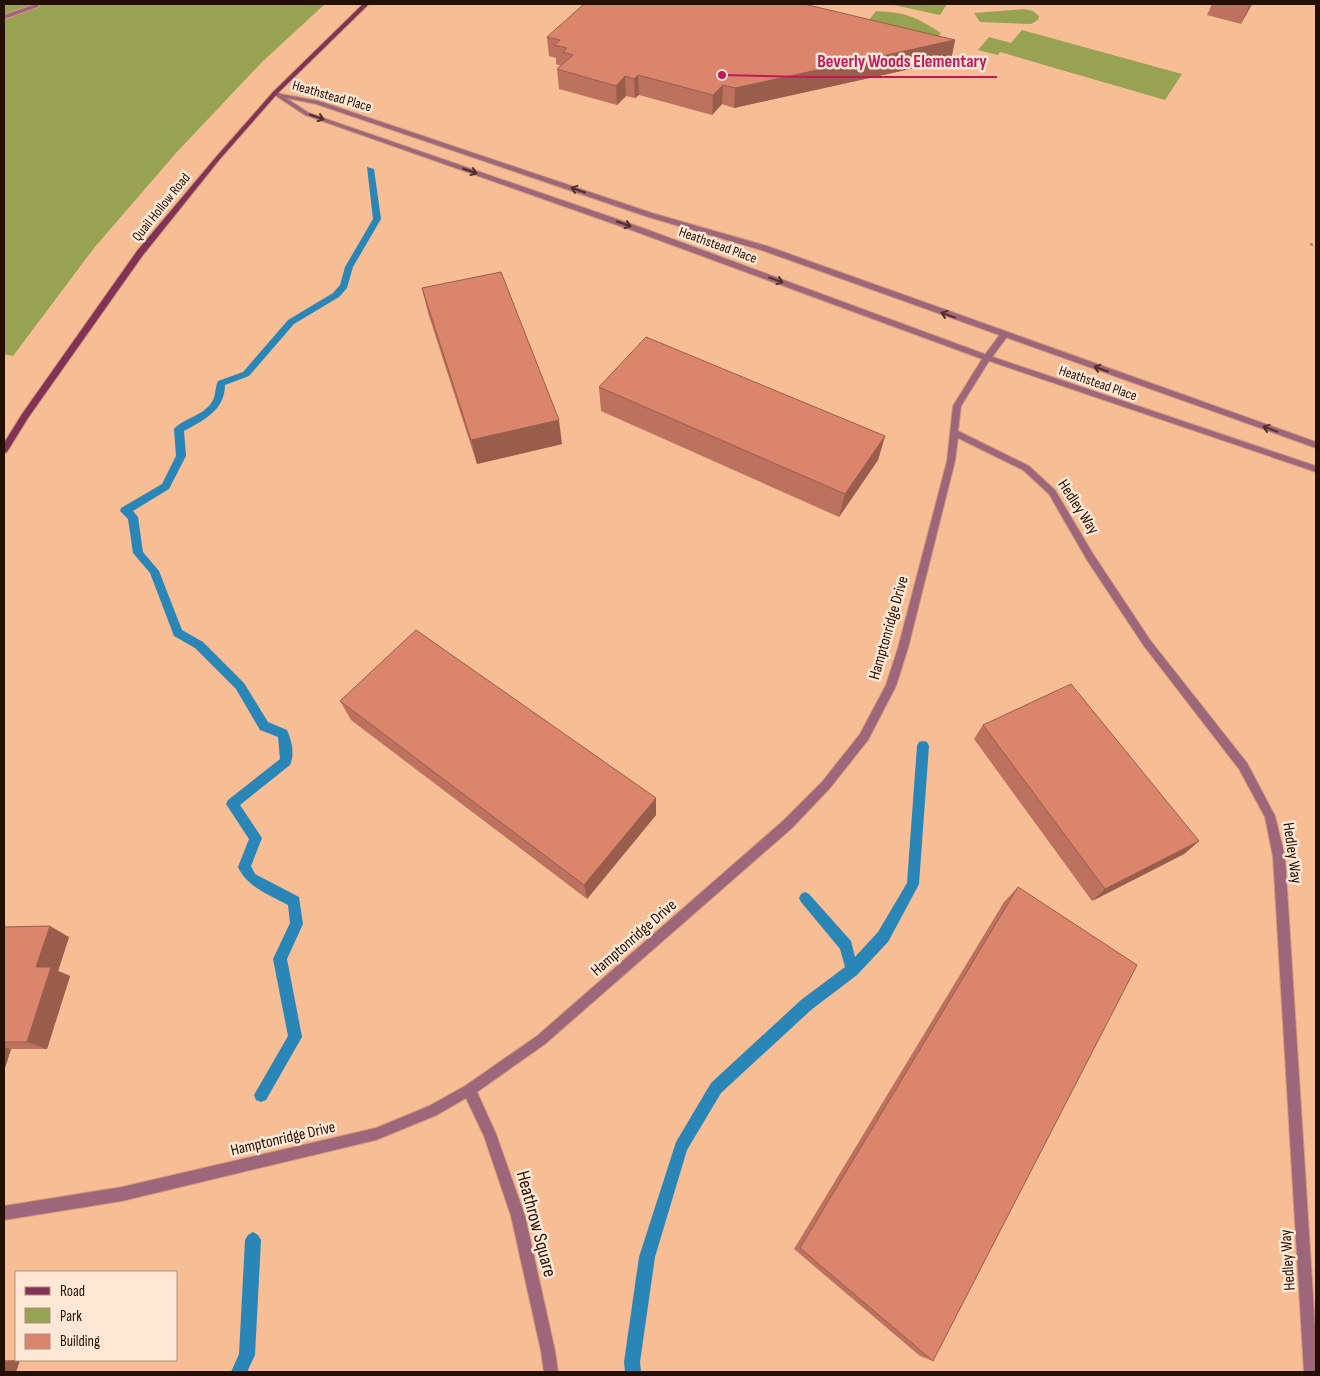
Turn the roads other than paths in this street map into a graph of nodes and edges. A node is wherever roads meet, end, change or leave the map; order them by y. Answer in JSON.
{"nodes":[{"id":1,"x":366,"y":4,"type":"edge"},
{"id":2,"x":36,"y":6,"type":"dead end"},
{"id":3,"x":4,"y":17,"type":"edge"},
{"id":4,"x":275,"y":93,"type":"junction"},
{"id":5,"x":1004,"y":335,"type":"junction"},
{"id":6,"x":987,"y":358,"type":"junction"},
{"id":7,"x":953,"y":432,"type":"junction"},
{"id":8,"x":1316,"y":446,"type":"edge"},
{"id":9,"x":4,"y":450,"type":"edge"},
{"id":10,"x":1316,"y":469,"type":"edge"},
{"id":11,"x":469,"y":1090,"type":"junction"},
{"id":12,"x":4,"y":1213,"type":"edge"},
{"id":13,"x":551,"y":1372,"type":"edge"},
{"id":14,"x":1311,"y":1372,"type":"edge"}],
"edges":[{"from":1,"to":4,"type":"main road","name":"Quail Hollow Road"},
{"from":2,"to":3,"type":"street"},
{"from":5,"to":4,"type":"street","name":"Heathstead Place","one_way":true},
{"from":4,"to":6,"type":"street","name":"Heathstead Place","one_way":true},
{"from":4,"to":9,"type":"main road","name":"Quail Hollow Road"},
{"from":5,"to":6,"type":"street","name":"Hamptonridge Drive"},
{"from":8,"to":5,"type":"street","name":"Heathstead Place","one_way":true},
{"from":6,"to":7,"type":"street","name":"Hamptonridge Drive"},
{"from":6,"to":10,"type":"street","name":"Heathstead Place"},
{"from":7,"to":11,"type":"street","name":"Hamptonridge Drive"},
{"from":7,"to":14,"type":"street","name":"Hedley Way"},
{"from":11,"to":12,"type":"street","name":"Hamptonridge Drive"},
{"from":11,"to":13,"type":"street","name":"Heathrow Square"}]}
